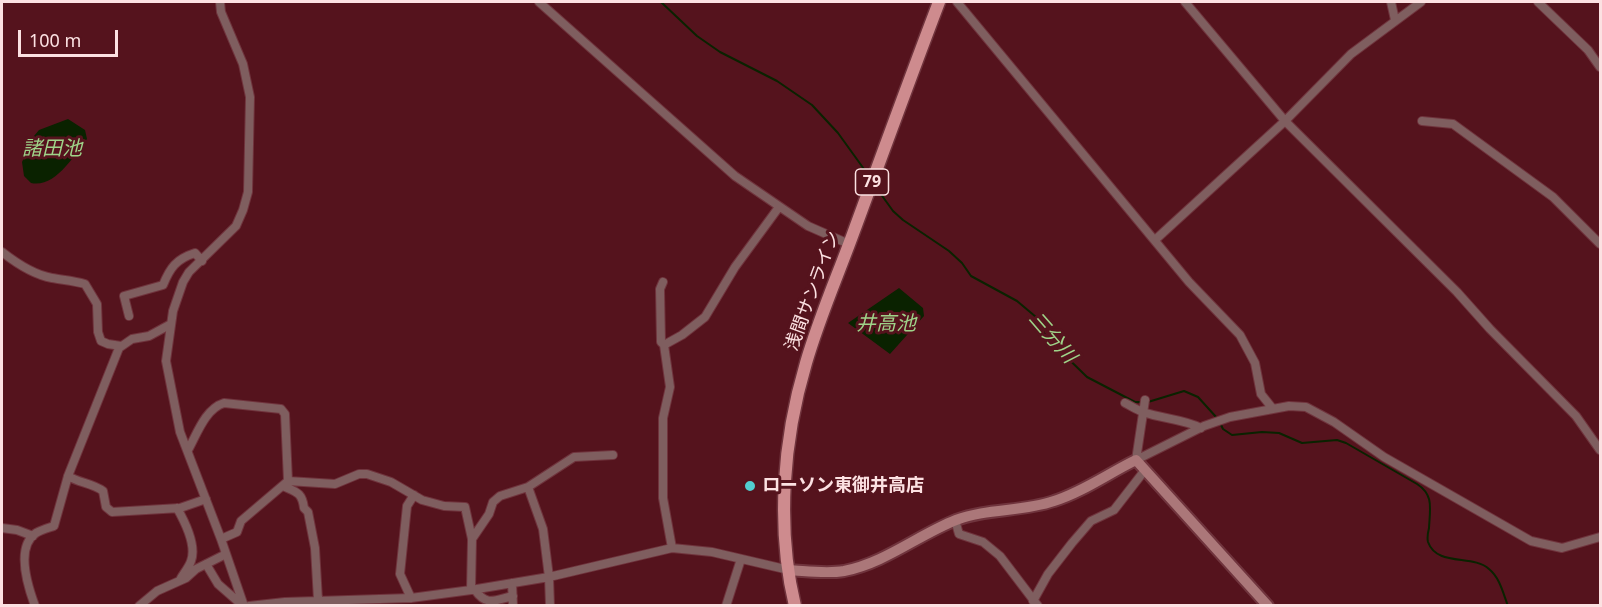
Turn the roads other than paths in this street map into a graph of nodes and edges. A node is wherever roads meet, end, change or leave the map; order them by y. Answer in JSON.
{"nodes":[{"id":1,"x":220,"y":2,"type":"edge"},
{"id":2,"x":539,"y":2,"type":"edge"},
{"id":3,"x":939,"y":2,"type":"edge"},
{"id":4,"x":957,"y":2,"type":"edge"},
{"id":5,"x":1185,"y":2,"type":"edge"},
{"id":6,"x":1390,"y":2,"type":"edge"},
{"id":7,"x":1421,"y":2,"type":"edge"},
{"id":8,"x":1538,"y":2,"type":"edge"},
{"id":9,"x":1397,"y":21,"type":"junction"},
{"id":10,"x":1600,"y":67,"type":"edge"},
{"id":11,"x":1285,"y":121,"type":"junction"},
{"id":12,"x":1422,"y":121,"type":"dead end"},
{"id":13,"x":779,"y":207,"type":"junction"},
{"id":14,"x":1155,"y":240,"type":"junction"},
{"id":15,"x":849,"y":244,"type":"junction"},
{"id":16,"x":1600,"y":244,"type":"edge"},
{"id":17,"x":2,"y":252,"type":"edge"},
{"id":18,"x":202,"y":261,"type":"junction"},
{"id":19,"x":663,"y":282,"type":"dead end"},
{"id":20,"x":129,"y":316,"type":"dead end"},
{"id":21,"x":171,"y":324,"type":"junction"},
{"id":22,"x":664,"y":345,"type":"junction"},
{"id":23,"x":121,"y":346,"type":"junction"},
{"id":24,"x":1145,"y":400,"type":"dead end"},
{"id":25,"x":1125,"y":403,"type":"dead end"},
{"id":26,"x":1273,"y":409,"type":"junction"},
{"id":27,"x":1143,"y":412,"type":"junction"},
{"id":28,"x":1201,"y":428,"type":"junction"},
{"id":29,"x":188,"y":450,"type":"junction"},
{"id":30,"x":1600,"y":450,"type":"edge"},
{"id":31,"x":613,"y":455,"type":"dead end"},
{"id":32,"x":1136,"y":460,"type":"junction"},
{"id":33,"x":1145,"y":470,"type":"junction"},
{"id":34,"x":68,"y":476,"type":"junction"},
{"id":35,"x":285,"y":484,"type":"junction"},
{"id":36,"x":528,"y":487,"type":"junction"},
{"id":37,"x":414,"y":495,"type":"junction"},
{"id":38,"x":206,"y":499,"type":"junction"},
{"id":39,"x":177,"y":508,"type":"junction"},
{"id":40,"x":955,"y":520,"type":"junction"},
{"id":41,"x":2,"y":528,"type":"edge"},
{"id":42,"x":33,"y":536,"type":"junction"},
{"id":43,"x":1600,"y":537,"type":"edge"},
{"id":44,"x":221,"y":539,"type":"junction"},
{"id":45,"x":472,"y":539,"type":"junction"},
{"id":46,"x":672,"y":548,"type":"junction"},
{"id":47,"x":226,"y":554,"type":"junction"},
{"id":48,"x":741,"y":559,"type":"junction"},
{"id":49,"x":206,"y":564,"type":"junction"},
{"id":50,"x":789,"y":570,"type":"junction"},
{"id":51,"x":549,"y":577,"type":"junction"},
{"id":52,"x":180,"y":580,"type":"junction"},
{"id":53,"x":512,"y":583,"type":"junction"},
{"id":54,"x":473,"y":590,"type":"junction"},
{"id":55,"x":513,"y":596,"type":"junction"},
{"id":56,"x":411,"y":598,"type":"junction"},
{"id":57,"x":318,"y":600,"type":"junction"},
{"id":58,"x":391,"y":602,"type":"edge"},
{"id":59,"x":1035,"y":603,"type":"edge"},
{"id":60,"x":34,"y":606,"type":"edge"},
{"id":61,"x":139,"y":606,"type":"edge"},
{"id":62,"x":243,"y":606,"type":"edge"},
{"id":63,"x":249,"y":606,"type":"edge"},
{"id":64,"x":513,"y":606,"type":"edge"},
{"id":65,"x":550,"y":606,"type":"edge"},
{"id":66,"x":726,"y":606,"type":"edge"},
{"id":67,"x":795,"y":606,"type":"edge"},
{"id":68,"x":1268,"y":606,"type":"edge"}],
"edges":[{"from":1,"to":18,"type":"street"},
{"from":2,"to":13,"type":"street"},
{"from":3,"to":15,"type":"main road","name":"浅間サンライン","number":"79"},
{"from":4,"to":14,"type":"street"},
{"from":5,"to":11,"type":"street"},
{"from":6,"to":9,"type":"street"},
{"from":7,"to":9,"type":"street"},
{"from":8,"to":10,"type":"street"},
{"from":9,"to":11,"type":"street"},
{"from":11,"to":14,"type":"street"},
{"from":11,"to":30,"type":"street"},
{"from":12,"to":16,"type":"street"},
{"from":13,"to":15,"type":"street"},
{"from":13,"to":22,"type":"street"},
{"from":14,"to":26,"type":"street"},
{"from":15,"to":50,"type":"main road","name":"浅間サンライン","number":"79"},
{"from":17,"to":23,"type":"street"},
{"from":18,"to":20,"type":"street"},
{"from":18,"to":21,"type":"street"},
{"from":19,"to":22,"type":"street"},
{"from":21,"to":23,"type":"street"},
{"from":21,"to":29,"type":"street"},
{"from":22,"to":46,"type":"street"},
{"from":23,"to":34,"type":"street"},
{"from":24,"to":27,"type":"street"},
{"from":25,"to":27,"type":"street"},
{"from":26,"to":28,"type":"street"},
{"from":26,"to":43,"type":"street"},
{"from":27,"to":28,"type":"street"},
{"from":27,"to":32,"type":"street"},
{"from":28,"to":32,"type":"street"},
{"from":29,"to":35,"type":"street"},
{"from":29,"to":38,"type":"street"},
{"from":31,"to":36,"type":"street"},
{"from":32,"to":33,"type":"street"},
{"from":32,"to":40,"type":"street"},
{"from":33,"to":59,"type":"street"},
{"from":33,"to":68,"type":"street"},
{"from":34,"to":39,"type":"street"},
{"from":34,"to":42,"type":"street"},
{"from":35,"to":37,"type":"street"},
{"from":35,"to":44,"type":"street"},
{"from":35,"to":57,"type":"street"},
{"from":36,"to":45,"type":"street"},
{"from":36,"to":51,"type":"street"},
{"from":37,"to":45,"type":"street"},
{"from":37,"to":56,"type":"street"},
{"from":38,"to":39,"type":"street"},
{"from":38,"to":44,"type":"street"},
{"from":39,"to":52,"type":"street"},
{"from":40,"to":50,"type":"street"},
{"from":40,"to":59,"type":"street"},
{"from":41,"to":42,"type":"street"},
{"from":42,"to":60,"type":"street"},
{"from":44,"to":47,"type":"street"},
{"from":45,"to":54,"type":"street"},
{"from":46,"to":48,"type":"street"},
{"from":46,"to":51,"type":"street"},
{"from":47,"to":49,"type":"street"},
{"from":47,"to":62,"type":"street"},
{"from":48,"to":50,"type":"street"},
{"from":48,"to":66,"type":"street"},
{"from":49,"to":52,"type":"street"},
{"from":49,"to":62,"type":"street"},
{"from":50,"to":67,"type":"main road","name":"浅間サンライン","number":"79"},
{"from":51,"to":53,"type":"street"},
{"from":51,"to":65,"type":"street"},
{"from":52,"to":61,"type":"street"},
{"from":53,"to":54,"type":"street"},
{"from":53,"to":55,"type":"street"},
{"from":54,"to":55,"type":"street"},
{"from":54,"to":56,"type":"street"},
{"from":55,"to":64,"type":"street"},
{"from":56,"to":58,"type":"street"},
{"from":57,"to":58,"type":"street"},
{"from":57,"to":63,"type":"street"}]}
